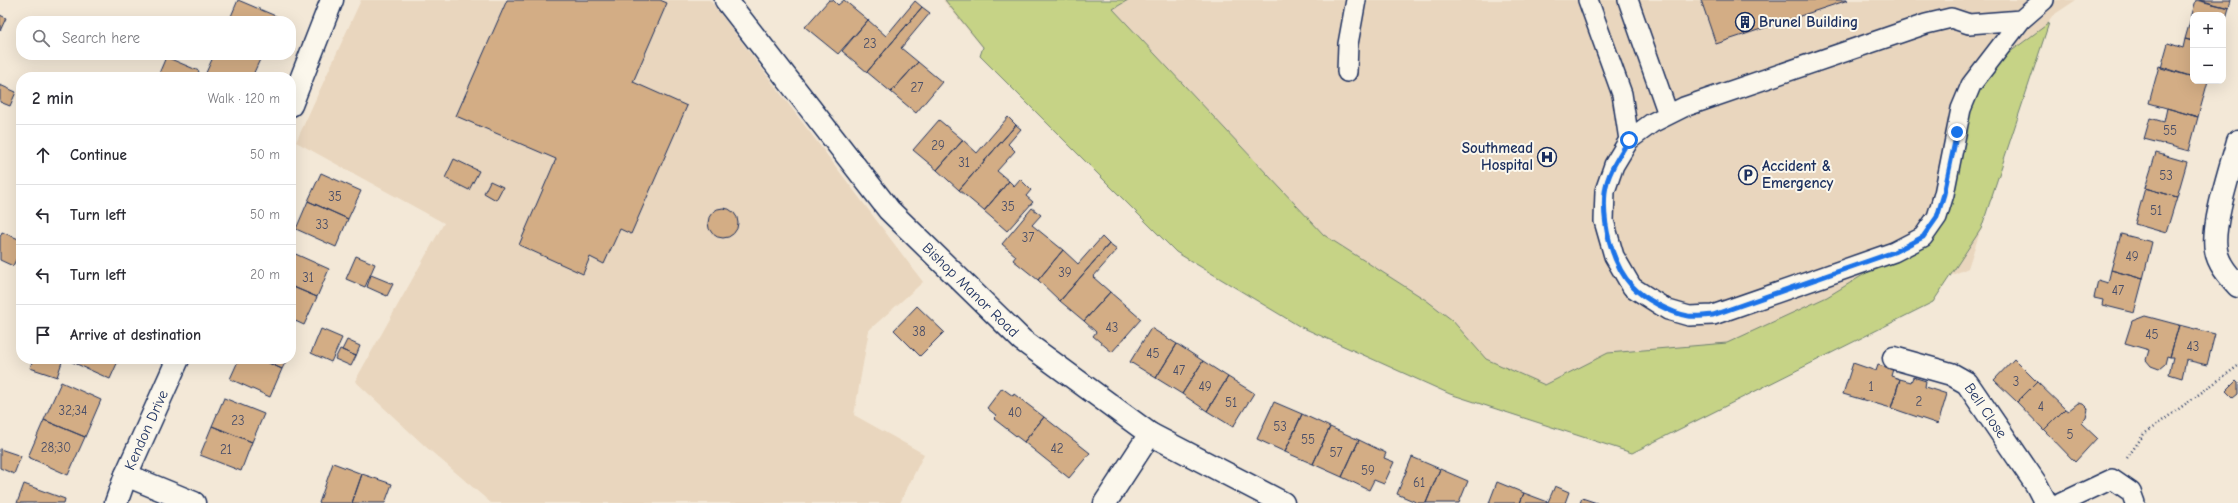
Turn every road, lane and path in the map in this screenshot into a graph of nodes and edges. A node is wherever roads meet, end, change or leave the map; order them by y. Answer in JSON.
{"nodes":[{"id":1,"x":332,"y":0,"type":"edge"},
{"id":2,"x":726,"y":0,"type":"edge"},
{"id":3,"x":1356,"y":0,"type":"edge"},
{"id":4,"x":1588,"y":0,"type":"edge"},
{"id":5,"x":1628,"y":0,"type":"edge"},
{"id":6,"x":2044,"y":0,"type":"edge"},
{"id":7,"x":2021,"y":20,"type":"junction"},
{"id":8,"x":1347,"y":72,"type":"dead end"},
{"id":9,"x":296,"y":92,"type":"edge"},
{"id":10,"x":1668,"y":114,"type":"junction"},
{"id":11,"x":1629,"y":140,"type":"junction"},
{"id":12,"x":2238,"y":141,"type":"edge"},
{"id":13,"x":2238,"y":286,"type":"edge"},
{"id":14,"x":1894,"y":358,"type":"dead end"},
{"id":15,"x":176,"y":364,"type":"edge"},
{"id":16,"x":2238,"y":366,"type":"edge"},
{"id":17,"x":1150,"y":434,"type":"junction"},
{"id":18,"x":126,"y":475,"type":"junction"},
{"id":19,"x":2112,"y":479,"type":"junction"},
{"id":20,"x":116,"y":503,"type":"edge"},
{"id":21,"x":194,"y":503,"type":"edge"},
{"id":22,"x":1105,"y":503,"type":"edge"},
{"id":23,"x":1283,"y":503,"type":"edge"},
{"id":24,"x":2046,"y":503,"type":"edge"},
{"id":25,"x":2061,"y":503,"type":"edge"},
{"id":26,"x":2136,"y":503,"type":"edge"}],
"edges":[{"from":1,"to":9,"type":"street"},
{"from":2,"to":17,"type":"street","name":"Bishop Manor Road"},
{"from":3,"to":8,"type":"lane"},
{"from":4,"to":11,"type":"lane"},
{"from":5,"to":10,"type":"lane"},
{"from":6,"to":7,"type":"lane"},
{"from":7,"to":10,"type":"lane"},
{"from":7,"to":11,"type":"lane"},
{"from":10,"to":11,"type":"lane"},
{"from":12,"to":13,"type":"street"},
{"from":14,"to":24,"type":"street","name":"Bell Close"},
{"from":15,"to":18,"type":"street","name":"Kendon Drive"},
{"from":16,"to":19,"type":"path"},
{"from":17,"to":22,"type":"street"},
{"from":17,"to":23,"type":"street","name":"Bishop Manor Road"},
{"from":18,"to":20,"type":"street","name":"Kendon Drive"},
{"from":18,"to":21,"type":"street"},
{"from":19,"to":25,"type":"lane"},
{"from":19,"to":26,"type":"lane"}]}
